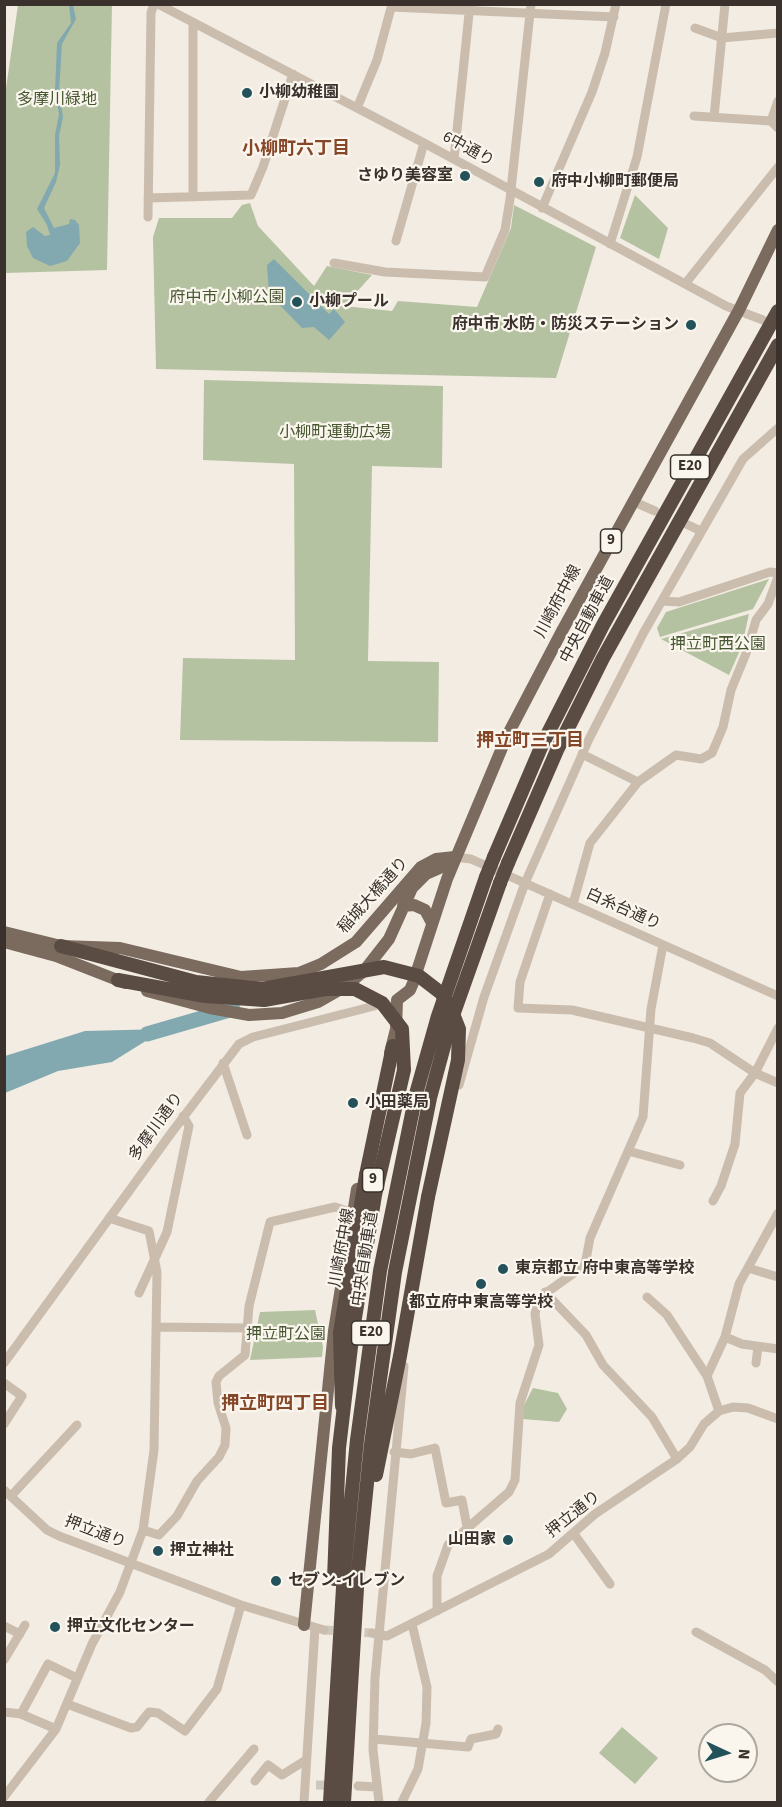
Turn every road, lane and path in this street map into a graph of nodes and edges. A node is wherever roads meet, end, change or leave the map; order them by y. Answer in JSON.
{"nodes":[{"id":1,"x":156,"y":4,"type":"edge"},
{"id":2,"x":616,"y":4,"type":"edge"},
{"id":3,"x":666,"y":4,"type":"edge"},
{"id":4,"x":725,"y":4,"type":"edge"},
{"id":5,"x":392,"y":6,"type":"edge"},
{"id":6,"x":470,"y":8,"type":"edge"},
{"id":7,"x":530,"y":9,"type":"edge"},
{"id":8,"x":614,"y":17,"type":"junction"},
{"id":9,"x":193,"y":25,"type":"junction"},
{"id":10,"x":695,"y":28,"type":"dead end"},
{"id":11,"x":777,"y":33,"type":"edge"},
{"id":12,"x":722,"y":38,"type":"junction"},
{"id":13,"x":293,"y":74,"type":"junction"},
{"id":14,"x":777,"y":101,"type":"edge"},
{"id":15,"x":357,"y":108,"type":"junction"},
{"id":16,"x":694,"y":116,"type":"dead end"},
{"id":17,"x":714,"y":117,"type":"junction"},
{"id":18,"x":774,"y":125,"type":"edge"},
{"id":19,"x":424,"y":143,"type":"junction"},
{"id":20,"x":454,"y":159,"type":"junction"},
{"id":21,"x":777,"y":167,"type":"edge"},
{"id":22,"x":512,"y":191,"type":"junction"},
{"id":23,"x":193,"y":197,"type":"junction"},
{"id":24,"x":148,"y":198,"type":"junction"},
{"id":25,"x":542,"y":208,"type":"junction"},
{"id":26,"x":148,"y":217,"type":"dead end"},
{"id":27,"x":777,"y":230,"type":"edge"},
{"id":28,"x":396,"y":241,"type":"dead end"},
{"id":29,"x":610,"y":244,"type":"junction"},
{"id":30,"x":334,"y":263,"type":"dead end"},
{"id":31,"x":685,"y":284,"type":"junction"},
{"id":32,"x":739,"y":310,"type":"junction"},
{"id":33,"x":777,"y":311,"type":"edge"},
{"id":34,"x":763,"y":320,"type":"dead end"},
{"id":35,"x":777,"y":345,"type":"edge"},
{"id":36,"x":777,"y":429,"type":"edge"},
{"id":37,"x":632,"y":501,"type":"junction"},
{"id":38,"x":655,"y":511,"type":"dead end"},
{"id":39,"x":686,"y":524,"type":"dead end"},
{"id":40,"x":701,"y":531,"type":"junction"},
{"id":41,"x":777,"y":575,"type":"edge"},
{"id":42,"x":775,"y":595,"type":"edge"},
{"id":43,"x":662,"y":602,"type":"junction"},
{"id":44,"x":582,"y":754,"type":"junction"},
{"id":45,"x":638,"y":782,"type":"junction"},
{"id":46,"x":455,"y":857,"type":"junction"},
{"id":47,"x":525,"y":883,"type":"junction"},
{"id":48,"x":550,"y":894,"type":"junction"},
{"id":49,"x":573,"y":904,"type":"junction"},
{"id":50,"x":403,"y":906,"type":"junction"},
{"id":51,"x":432,"y":923,"type":"junction"},
{"id":52,"x":4,"y":932,"type":"edge"},
{"id":53,"x":4,"y":942,"type":"edge"},
{"id":54,"x":663,"y":945,"type":"junction"},
{"id":55,"x":58,"y":951,"type":"junction"},
{"id":56,"x":118,"y":980,"type":"junction"},
{"id":57,"x":777,"y":996,"type":"edge"},
{"id":58,"x":397,"y":1000,"type":"junction"},
{"id":59,"x":650,"y":1028,"type":"junction"},
{"id":60,"x":777,"y":1028,"type":"edge"},
{"id":61,"x":393,"y":1046,"type":"junction"},
{"id":62,"x":223,"y":1063,"type":"junction"},
{"id":63,"x":755,"y":1073,"type":"junction"},
{"id":64,"x":777,"y":1083,"type":"edge"},
{"id":65,"x":183,"y":1116,"type":"junction"},
{"id":66,"x":247,"y":1135,"type":"dead end"},
{"id":67,"x":628,"y":1150,"type":"junction"},
{"id":68,"x":680,"y":1165,"type":"dead end"},
{"id":69,"x":713,"y":1201,"type":"dead end"},
{"id":70,"x":352,"y":1213,"type":"junction"},
{"id":71,"x":777,"y":1213,"type":"edge"},
{"id":72,"x":109,"y":1218,"type":"junction"},
{"id":73,"x":156,"y":1261,"type":"junction"},
{"id":74,"x":748,"y":1268,"type":"junction"},
{"id":75,"x":349,"y":1271,"type":"junction"},
{"id":76,"x":777,"y":1277,"type":"edge"},
{"id":77,"x":545,"y":1292,"type":"junction"},
{"id":78,"x":139,"y":1293,"type":"dead end"},
{"id":79,"x":647,"y":1297,"type":"dead end"},
{"id":80,"x":156,"y":1327,"type":"junction"},
{"id":81,"x":247,"y":1328,"type":"junction"},
{"id":82,"x":725,"y":1337,"type":"junction"},
{"id":83,"x":758,"y":1347,"type":"junction"},
{"id":84,"x":777,"y":1349,"type":"edge"},
{"id":85,"x":4,"y":1363,"type":"edge"},
{"id":86,"x":756,"y":1363,"type":"dead end"},
{"id":87,"x":707,"y":1376,"type":"junction"},
{"id":88,"x":4,"y":1383,"type":"edge"},
{"id":89,"x":342,"y":1406,"type":"junction"},
{"id":90,"x":719,"y":1411,"type":"junction"},
{"id":91,"x":777,"y":1419,"type":"edge"},
{"id":92,"x":4,"y":1424,"type":"edge"},
{"id":93,"x":77,"y":1425,"type":"dead end"},
{"id":94,"x":394,"y":1452,"type":"junction"},
{"id":95,"x":677,"y":1459,"type":"junction"},
{"id":96,"x":8,"y":1493,"type":"edge"},
{"id":97,"x":467,"y":1527,"type":"junction"},
{"id":98,"x":143,"y":1530,"type":"junction"},
{"id":99,"x":574,"y":1534,"type":"junction"},
{"id":100,"x":132,"y":1563,"type":"junction"},
{"id":101,"x":609,"y":1584,"type":"dead end"},
{"id":102,"x":241,"y":1605,"type":"junction"},
{"id":103,"x":437,"y":1611,"type":"junction"},
{"id":104,"x":25,"y":1624,"type":"dead end"},
{"id":105,"x":412,"y":1624,"type":"junction"},
{"id":106,"x":4,"y":1626,"type":"edge"},
{"id":107,"x":314,"y":1628,"type":"junction"},
{"id":108,"x":696,"y":1632,"type":"dead end"},
{"id":109,"x":20,"y":1634,"type":"junction"},
{"id":110,"x":376,"y":1634,"type":"junction"},
{"id":111,"x":4,"y":1660,"type":"edge"},
{"id":112,"x":77,"y":1678,"type":"junction"},
{"id":113,"x":777,"y":1680,"type":"edge"},
{"id":114,"x":67,"y":1704,"type":"junction"},
{"id":115,"x":4,"y":1712,"type":"edge"},
{"id":116,"x":21,"y":1714,"type":"junction"},
{"id":117,"x":57,"y":1729,"type":"junction"},
{"id":118,"x":498,"y":1730,"type":"dead end"},
{"id":119,"x":374,"y":1739,"type":"junction"},
{"id":120,"x":424,"y":1742,"type":"junction"},
{"id":121,"x":254,"y":1749,"type":"dead end"},
{"id":122,"x":306,"y":1760,"type":"junction"},
{"id":123,"x":255,"y":1781,"type":"dead end"},
{"id":124,"x":304,"y":1784,"type":"junction"},
{"id":125,"x":316,"y":1785,"type":"tunnel mouth"},
{"id":126,"x":358,"y":1786,"type":"tunnel mouth"},
{"id":127,"x":377,"y":1787,"type":"junction"},
{"id":128,"x":4,"y":1797,"type":"edge"},
{"id":129,"x":209,"y":1803,"type":"edge"},
{"id":130,"x":303,"y":1803,"type":"edge"},
{"id":131,"x":325,"y":1803,"type":"edge"},
{"id":132,"x":330,"y":1803,"type":"edge"},
{"id":133,"x":346,"y":1803,"type":"edge"},
{"id":134,"x":379,"y":1803,"type":"edge"},
{"id":135,"x":402,"y":1803,"type":"edge"}],
"edges":[{"from":1,"to":9,"type":"street","name":"6中通り"},
{"from":1,"to":24,"type":"street"},
{"from":2,"to":8,"type":"street"},
{"from":3,"to":29,"type":"street"},
{"from":4,"to":12,"type":"street"},
{"from":5,"to":6,"type":"street"},
{"from":5,"to":15,"type":"street"},
{"from":6,"to":7,"type":"street"},
{"from":6,"to":20,"type":"street"},
{"from":7,"to":8,"type":"street"},
{"from":7,"to":22,"type":"street"},
{"from":8,"to":25,"type":"street"},
{"from":9,"to":13,"type":"street","name":"6中通り"},
{"from":9,"to":23,"type":"street"},
{"from":10,"to":12,"type":"street"},
{"from":11,"to":12,"type":"street"},
{"from":12,"to":17,"type":"street"},
{"from":13,"to":15,"type":"street","name":"6中通り"},
{"from":13,"to":23,"type":"street"},
{"from":14,"to":18,"type":"street"},
{"from":15,"to":19,"type":"street","name":"6中通り"},
{"from":16,"to":17,"type":"street"},
{"from":17,"to":18,"type":"street"},
{"from":19,"to":20,"type":"street","name":"6中通り"},
{"from":19,"to":28,"type":"street"},
{"from":20,"to":22,"type":"street","name":"6中通り"},
{"from":21,"to":31,"type":"street"},
{"from":22,"to":25,"type":"street","name":"6中通り"},
{"from":22,"to":30,"type":"street"},
{"from":23,"to":24,"type":"street"},
{"from":24,"to":26,"type":"street"},
{"from":25,"to":29,"type":"street","name":"6中通り"},
{"from":27,"to":32,"type":"main road","name":"川崎府中線","number":"9"},
{"from":29,"to":31,"type":"street","name":"6中通り"},
{"from":31,"to":32,"type":"street","name":"6中通り"},
{"from":32,"to":34,"type":"street","name":"6中通り"},
{"from":32,"to":37,"type":"main road","name":"川崎府中線","number":"9"},
{"from":33,"to":132,"type":"highway","name":"中央自動車道","number":"E20","bridge":true},
{"from":35,"to":133,"type":"highway","name":"中央自動車道","number":"E20","bridge":true},
{"from":36,"to":40,"type":"street"},
{"from":37,"to":38,"type":"street"},
{"from":37,"to":46,"type":"main road","name":"川崎府中線","number":"9"},
{"from":39,"to":40,"type":"street"},
{"from":40,"to":43,"type":"street"},
{"from":41,"to":42,"type":"street"},
{"from":41,"to":43,"type":"street"},
{"from":42,"to":45,"type":"street"},
{"from":43,"to":44,"type":"street"},
{"from":44,"to":45,"type":"street"},
{"from":44,"to":47,"type":"street"},
{"from":45,"to":49,"type":"street"},
{"from":46,"to":47,"type":"street","name":"白糸台通り"},
{"from":46,"to":50,"type":"main road","name":"稲城大橋通り"},
{"from":46,"to":51,"type":"main road","name":"川崎府中線","number":"9"},
{"from":46,"to":55,"type":"main road","name":"稲城大橋通り"},
{"from":47,"to":48,"type":"street","name":"白糸台通り"},
{"from":47,"to":94,"type":"street"},
{"from":48,"to":49,"type":"street","name":"白糸台通り"},
{"from":48,"to":59,"type":"street"},
{"from":49,"to":54,"type":"street","name":"白糸台通り"},
{"from":50,"to":51,"type":"main road"},
{"from":50,"to":56,"type":"main road","name":"稲城大橋通り"},
{"from":51,"to":58,"type":"main road","name":"川崎府中線","number":"9"},
{"from":52,"to":55,"type":"main road"},
{"from":53,"to":55,"type":"main road"},
{"from":54,"to":57,"type":"street","name":"白糸台通り"},
{"from":54,"to":59,"type":"street"},
{"from":55,"to":56,"type":"main road","name":"稲城大橋通り"},
{"from":55,"to":133,"type":"highway","bridge":true},
{"from":56,"to":89,"type":"highway","bridge":true},
{"from":58,"to":61,"type":"main road","name":"川崎府中線","number":"9"},
{"from":58,"to":62,"type":"street","name":"多摩川通り"},
{"from":58,"to":75,"type":"main road","name":"川崎府中線","number":"9"},
{"from":59,"to":63,"type":"street"},
{"from":59,"to":67,"type":"street"},
{"from":60,"to":63,"type":"street"},
{"from":61,"to":70,"type":"main road","name":"川崎府中線","number":"9"},
{"from":61,"to":89,"type":"highway","bridge":true},
{"from":62,"to":65,"type":"street","name":"多摩川通り"},
{"from":62,"to":66,"type":"street"},
{"from":63,"to":64,"type":"street"},
{"from":63,"to":69,"type":"street"},
{"from":65,"to":72,"type":"street","name":"多摩川通り"},
{"from":65,"to":73,"type":"street"},
{"from":67,"to":68,"type":"street"},
{"from":67,"to":77,"type":"street"},
{"from":70,"to":75,"type":"main road","name":"川崎府中線","number":"9"},
{"from":70,"to":81,"type":"street"},
{"from":71,"to":74,"type":"street"},
{"from":72,"to":73,"type":"street"},
{"from":72,"to":85,"type":"street","name":"多摩川通り"},
{"from":73,"to":78,"type":"street"},
{"from":73,"to":80,"type":"street"},
{"from":74,"to":76,"type":"street"},
{"from":74,"to":82,"type":"street"},
{"from":75,"to":107,"type":"main road","name":"川崎府中線","number":"9"},
{"from":77,"to":95,"type":"street"},
{"from":77,"to":97,"type":"street"},
{"from":79,"to":87,"type":"street"},
{"from":80,"to":81,"type":"street"},
{"from":80,"to":98,"type":"street"},
{"from":81,"to":98,"type":"street"},
{"from":82,"to":83,"type":"street"},
{"from":82,"to":87,"type":"street"},
{"from":83,"to":84,"type":"street"},
{"from":83,"to":86,"type":"street"},
{"from":87,"to":90,"type":"street"},
{"from":88,"to":92,"type":"street"},
{"from":89,"to":131,"type":"highway"},
{"from":90,"to":91,"type":"street"},
{"from":90,"to":95,"type":"street","name":"押立通り"},
{"from":93,"to":96,"type":"street"},
{"from":94,"to":97,"type":"street"},
{"from":94,"to":110,"type":"street"},
{"from":95,"to":99,"type":"street","name":"押立通り"},
{"from":96,"to":100,"type":"street","name":"押立通り"},
{"from":97,"to":103,"type":"street"},
{"from":98,"to":100,"type":"street"},
{"from":99,"to":101,"type":"street"},
{"from":99,"to":103,"type":"street","name":"押立通り"},
{"from":100,"to":102,"type":"street","name":"押立通り"},
{"from":100,"to":112,"type":"street"},
{"from":102,"to":107,"type":"street","name":"押立通り"},
{"from":102,"to":114,"type":"street"},
{"from":103,"to":105,"type":"street","name":"押立通り"},
{"from":104,"to":109,"type":"street"},
{"from":105,"to":110,"type":"street","name":"押立通り"},
{"from":105,"to":120,"type":"street"},
{"from":106,"to":109,"type":"street"},
{"from":107,"to":122,"type":"street"},
{"from":108,"to":113,"type":"street"},
{"from":109,"to":111,"type":"street"},
{"from":110,"to":119,"type":"street"},
{"from":112,"to":114,"type":"street"},
{"from":112,"to":116,"type":"street"},
{"from":114,"to":117,"type":"street"},
{"from":115,"to":116,"type":"street"},
{"from":116,"to":117,"type":"street"},
{"from":117,"to":128,"type":"street"},
{"from":118,"to":120,"type":"street"},
{"from":119,"to":120,"type":"street"},
{"from":119,"to":127,"type":"street"},
{"from":120,"to":135,"type":"street"},
{"from":121,"to":129,"type":"street"},
{"from":122,"to":123,"type":"street"},
{"from":122,"to":124,"type":"street"},
{"from":124,"to":125,"type":"street"},
{"from":124,"to":130,"type":"street"},
{"from":126,"to":127,"type":"street"},
{"from":127,"to":134,"type":"street"}]}
